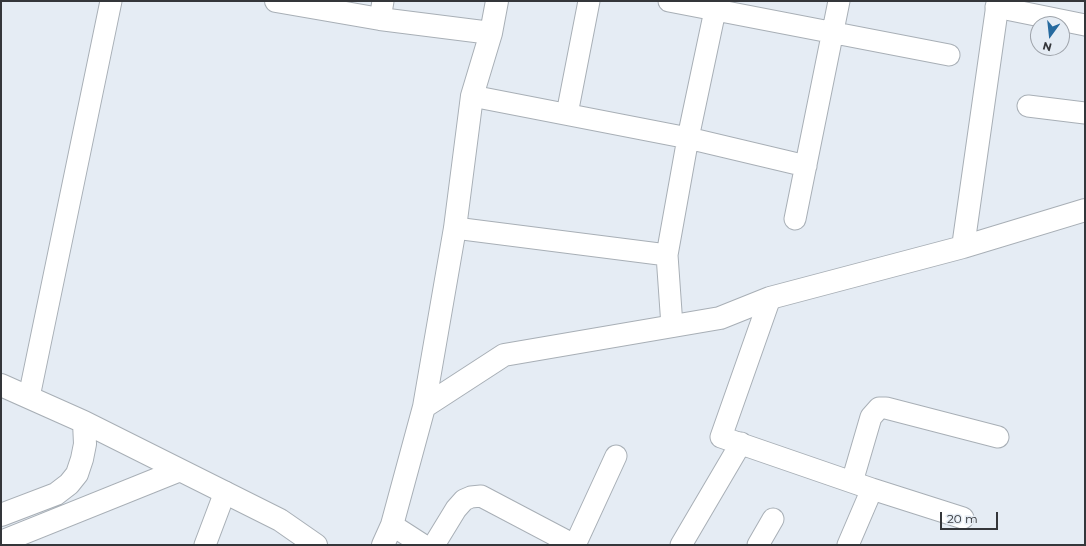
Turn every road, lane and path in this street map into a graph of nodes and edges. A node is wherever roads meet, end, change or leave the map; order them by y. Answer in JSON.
{"nodes":[{"id":1,"x":111,"y":1,"type":"edge"},
{"id":2,"x":276,"y":1,"type":"edge"},
{"id":3,"x":497,"y":1,"type":"edge"},
{"id":4,"x":588,"y":1,"type":"edge"},
{"id":5,"x":669,"y":1,"type":"edge"},
{"id":6,"x":839,"y":1,"type":"edge"},
{"id":7,"x":997,"y":4,"type":"edge"},
{"id":8,"x":716,"y":6,"type":"edge"},
{"id":9,"x":381,"y":10,"type":"edge"},
{"id":10,"x":1085,"y":25,"type":"edge"},
{"id":11,"x":833,"y":32,"type":"junction"},
{"id":12,"x":491,"y":33,"type":"junction"},
{"id":13,"x":949,"y":55,"type":"dead end"},
{"id":14,"x":472,"y":96,"type":"junction"},
{"id":15,"x":1028,"y":106,"type":"dead end"},
{"id":16,"x":1085,"y":113,"type":"edge"},
{"id":17,"x":567,"y":114,"type":"junction"},
{"id":18,"x":688,"y":138,"type":"junction"},
{"id":19,"x":806,"y":166,"type":"junction"},
{"id":20,"x":1085,"y":210,"type":"edge"},
{"id":21,"x":795,"y":218,"type":"dead end"},
{"id":22,"x":455,"y":228,"type":"junction"},
{"id":23,"x":963,"y":247,"type":"junction"},
{"id":24,"x":667,"y":255,"type":"junction"},
{"id":25,"x":770,"y":298,"type":"junction"},
{"id":26,"x":672,"y":326,"type":"junction"},
{"id":27,"x":1,"y":384,"type":"edge"},
{"id":28,"x":29,"y":397,"type":"junction"},
{"id":29,"x":424,"y":407,"type":"junction"},
{"id":30,"x":84,"y":422,"type":"junction"},
{"id":31,"x":998,"y":437,"type":"dead end"},
{"id":32,"x":741,"y":444,"type":"junction"},
{"id":33,"x":616,"y":456,"type":"dead end"},
{"id":34,"x":180,"y":470,"type":"junction"},
{"id":35,"x":852,"y":482,"type":"junction"},
{"id":36,"x":872,"y":489,"type":"junction"},
{"id":37,"x":225,"y":492,"type":"junction"},
{"id":38,"x":1,"y":515,"type":"edge"},
{"id":39,"x":963,"y":518,"type":"dead end"},
{"id":40,"x":773,"y":519,"type":"dead end"},
{"id":41,"x":392,"y":524,"type":"junction"},
{"id":42,"x":1,"y":542,"type":"edge"},
{"id":43,"x":205,"y":545,"type":"edge"},
{"id":44,"x":316,"y":545,"type":"edge"},
{"id":45,"x":383,"y":545,"type":"edge"},
{"id":46,"x":423,"y":545,"type":"edge"},
{"id":47,"x":434,"y":545,"type":"edge"},
{"id":48,"x":574,"y":545,"type":"edge"},
{"id":49,"x":681,"y":545,"type":"edge"},
{"id":50,"x":758,"y":545,"type":"edge"},
{"id":51,"x":848,"y":545,"type":"edge"}],
"edges":[{"from":1,"to":28,"type":"street"},
{"from":2,"to":9,"type":"street"},
{"from":3,"to":12,"type":"street"},
{"from":4,"to":17,"type":"street"},
{"from":5,"to":8,"type":"street"},
{"from":6,"to":11,"type":"street"},
{"from":7,"to":10,"type":"street"},
{"from":7,"to":23,"type":"street"},
{"from":8,"to":11,"type":"street"},
{"from":8,"to":18,"type":"street"},
{"from":9,"to":12,"type":"street"},
{"from":11,"to":13,"type":"street"},
{"from":11,"to":19,"type":"street"},
{"from":12,"to":14,"type":"street"},
{"from":14,"to":17,"type":"street"},
{"from":14,"to":22,"type":"street"},
{"from":15,"to":16,"type":"street"},
{"from":17,"to":18,"type":"street"},
{"from":18,"to":19,"type":"street"},
{"from":18,"to":24,"type":"street"},
{"from":19,"to":21,"type":"street"},
{"from":20,"to":23,"type":"street"},
{"from":22,"to":24,"type":"street"},
{"from":22,"to":29,"type":"street"},
{"from":23,"to":25,"type":"street"},
{"from":24,"to":26,"type":"street"},
{"from":25,"to":26,"type":"street"},
{"from":25,"to":32,"type":"street"},
{"from":26,"to":29,"type":"street"},
{"from":27,"to":28,"type":"street"},
{"from":28,"to":30,"type":"street"},
{"from":29,"to":41,"type":"street"},
{"from":30,"to":34,"type":"street"},
{"from":30,"to":38,"type":"street"},
{"from":31,"to":35,"type":"street"},
{"from":32,"to":35,"type":"street"},
{"from":32,"to":49,"type":"street"},
{"from":33,"to":48,"type":"street"},
{"from":34,"to":37,"type":"street"},
{"from":34,"to":42,"type":"street"},
{"from":35,"to":36,"type":"street"},
{"from":36,"to":39,"type":"street"},
{"from":36,"to":51,"type":"street"},
{"from":37,"to":43,"type":"street"},
{"from":37,"to":44,"type":"street"},
{"from":40,"to":50,"type":"street"},
{"from":41,"to":45,"type":"street"},
{"from":41,"to":46,"type":"street"},
{"from":47,"to":48,"type":"street"}]}
